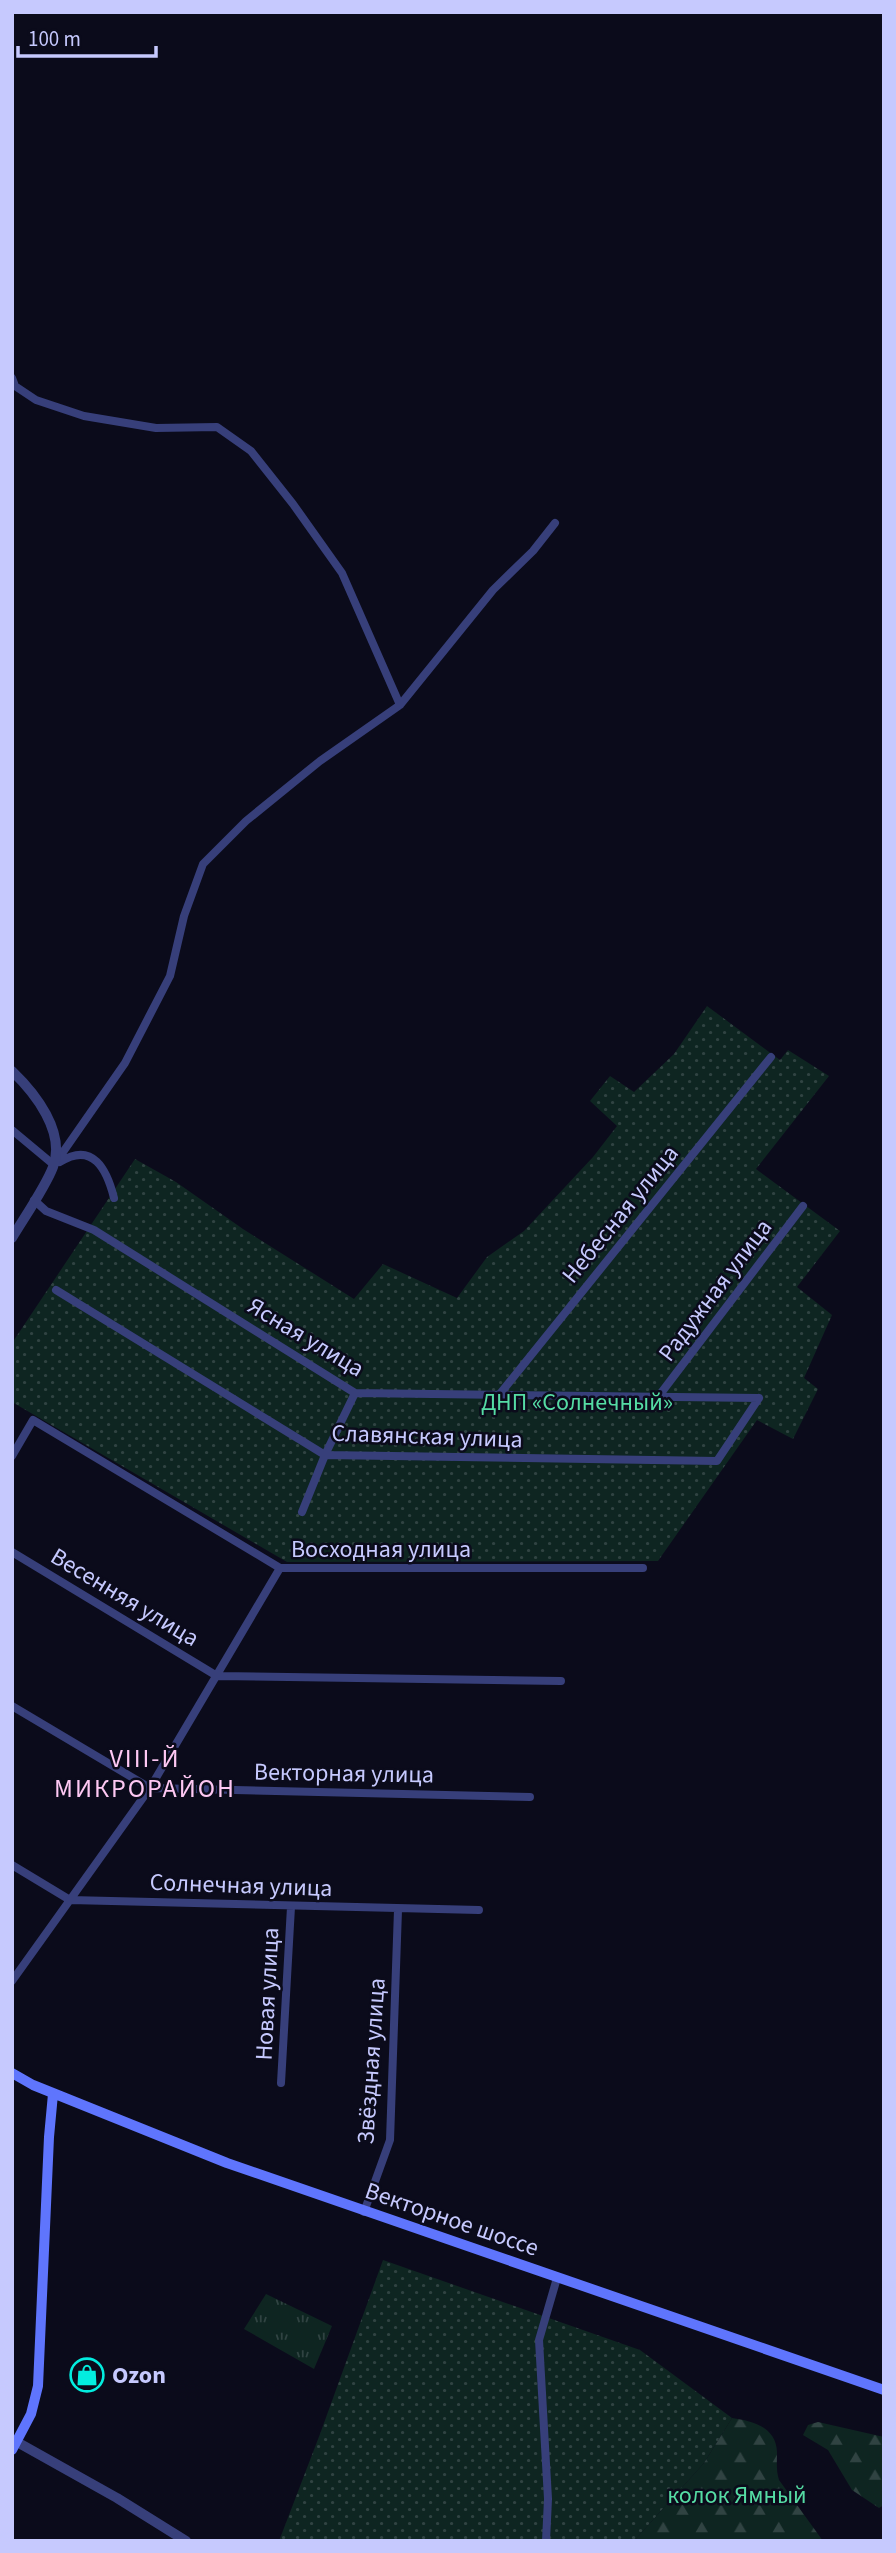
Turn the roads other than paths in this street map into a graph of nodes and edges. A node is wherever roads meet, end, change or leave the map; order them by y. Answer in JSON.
{"nodes":[{"id":1,"x":12,"y":377,"type":"edge"},
{"id":2,"x":555,"y":523,"type":"dead end"},
{"id":3,"x":400,"y":705,"type":"junction"},
{"id":4,"x":771,"y":1057,"type":"dead end"},
{"id":5,"x":12,"y":1071,"type":"edge"},
{"id":6,"x":12,"y":1130,"type":"edge"},
{"id":7,"x":54,"y":1165,"type":"junction"},
{"id":8,"x":114,"y":1198,"type":"dead end"},
{"id":9,"x":34,"y":1200,"type":"junction"},
{"id":10,"x":803,"y":1206,"type":"dead end"},
{"id":11,"x":12,"y":1238,"type":"edge"},
{"id":12,"x":56,"y":1290,"type":"dead end"},
{"id":13,"x":355,"y":1393,"type":"junction"},
{"id":14,"x":499,"y":1395,"type":"junction"},
{"id":15,"x":658,"y":1397,"type":"junction"},
{"id":16,"x":325,"y":1455,"type":"junction"},
{"id":17,"x":12,"y":1456,"type":"edge"},
{"id":18,"x":717,"y":1461,"type":"joint"},
{"id":19,"x":302,"y":1512,"type":"dead end"},
{"id":20,"x":12,"y":1552,"type":"edge"},
{"id":21,"x":280,"y":1568,"type":"junction"},
{"id":22,"x":643,"y":1568,"type":"dead end"},
{"id":23,"x":217,"y":1676,"type":"junction"},
{"id":24,"x":561,"y":1681,"type":"dead end"},
{"id":25,"x":12,"y":1706,"type":"edge"},
{"id":26,"x":150,"y":1788,"type":"junction"},
{"id":27,"x":530,"y":1797,"type":"dead end"},
{"id":28,"x":12,"y":1865,"type":"edge"},
{"id":29,"x":70,"y":1900,"type":"junction"},
{"id":30,"x":291,"y":1908,"type":"junction"},
{"id":31,"x":398,"y":1910,"type":"junction"},
{"id":32,"x":479,"y":1910,"type":"dead end"},
{"id":33,"x":12,"y":1982,"type":"edge"},
{"id":34,"x":12,"y":2073,"type":"edge"},
{"id":35,"x":281,"y":2083,"type":"dead end"},
{"id":36,"x":53,"y":2094,"type":"junction"},
{"id":37,"x":364,"y":2212,"type":"junction"},
{"id":38,"x":557,"y":2277,"type":"junction"},
{"id":39,"x":884,"y":2390,"type":"edge"},
{"id":40,"x":14,"y":2446,"type":"edge"},
{"id":41,"x":186,"y":2541,"type":"edge"},
{"id":42,"x":546,"y":2541,"type":"edge"}],
"edges":[{"from":1,"to":3,"type":"street"},
{"from":2,"to":3,"type":"street"},
{"from":3,"to":7,"type":"street"},
{"from":4,"to":14,"type":"street","name":"Небесная улица"},
{"from":5,"to":7,"type":"street"},
{"from":6,"to":7,"type":"street"},
{"from":7,"to":8,"type":"street"},
{"from":7,"to":9,"type":"street"},
{"from":9,"to":11,"type":"street"},
{"from":9,"to":13,"type":"street","name":"Ясная улица"},
{"from":10,"to":15,"type":"street","name":"Радужная улица"},
{"from":12,"to":16,"type":"street","name":"Славянская улица"},
{"from":13,"to":14,"type":"street","name":"Ясная улица"},
{"from":13,"to":16,"type":"street"},
{"from":14,"to":15,"type":"street","name":"Ясная улица"},
{"from":15,"to":18,"type":"street","name":"Ясная улица"},
{"from":16,"to":18,"type":"street","name":"Славянская улица"},
{"from":16,"to":19,"type":"street"},
{"from":17,"to":21,"type":"street","name":"Восходная улица"},
{"from":20,"to":23,"type":"street","name":"Весенняя улица"},
{"from":21,"to":22,"type":"street","name":"Восходная улица"},
{"from":21,"to":23,"type":"street"},
{"from":23,"to":24,"type":"street"},
{"from":23,"to":26,"type":"street"},
{"from":25,"to":26,"type":"street","name":"Векторная улица"},
{"from":26,"to":27,"type":"street","name":"Векторная улица"},
{"from":26,"to":29,"type":"street"},
{"from":28,"to":29,"type":"street"},
{"from":29,"to":30,"type":"street","name":"Солнечная улица"},
{"from":29,"to":33,"type":"street"},
{"from":30,"to":31,"type":"street","name":"Солнечная улица"},
{"from":30,"to":35,"type":"street","name":"Новая улица"},
{"from":31,"to":32,"type":"street","name":"Солнечная улица"},
{"from":31,"to":37,"type":"street","name":"Звёздная улица"},
{"from":34,"to":36,"type":"main road","name":"Векторное шоссе"},
{"from":36,"to":37,"type":"main road","name":"Векторное шоссе"},
{"from":36,"to":40,"type":"main road"},
{"from":37,"to":38,"type":"main road","name":"Векторное шоссе"},
{"from":38,"to":39,"type":"main road","name":"Векторное шоссе"},
{"from":38,"to":42,"type":"street"},
{"from":40,"to":41,"type":"street"}]}
